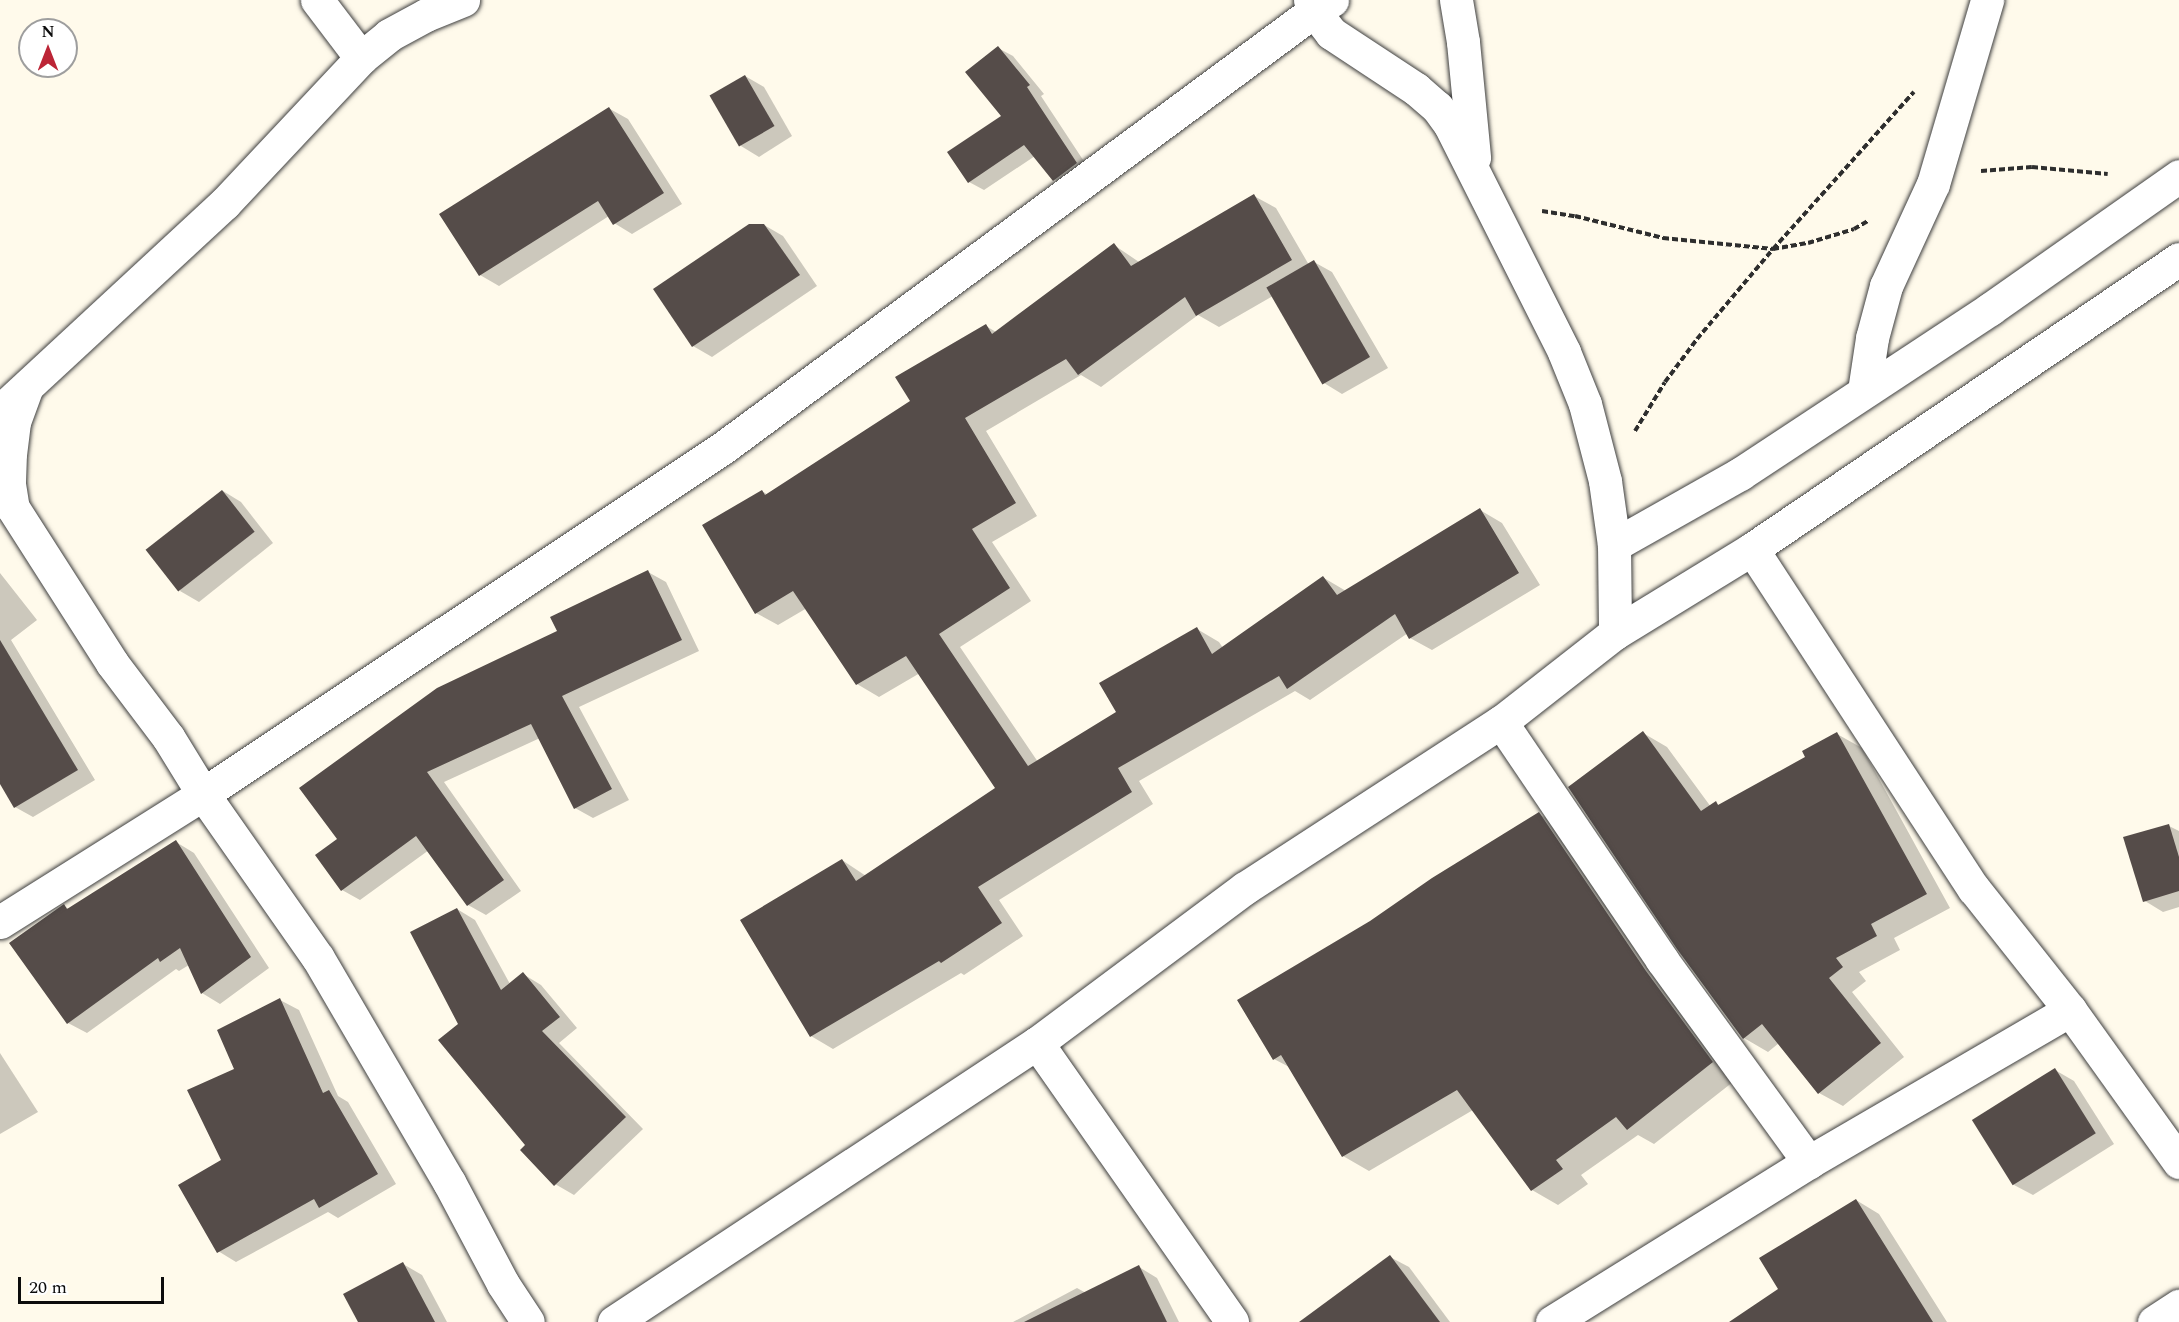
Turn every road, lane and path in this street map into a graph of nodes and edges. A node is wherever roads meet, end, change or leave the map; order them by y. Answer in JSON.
{"nodes":[{"id":1,"x":317,"y":0,"type":"edge"},
{"id":2,"x":463,"y":0,"type":"edge"},
{"id":3,"x":1456,"y":0,"type":"edge"},
{"id":4,"x":1987,"y":0,"type":"edge"},
{"id":5,"x":1319,"y":4,"type":"edge"},
{"id":6,"x":360,"y":58,"type":"junction"},
{"id":7,"x":1918,"y":87,"type":"dead end"},
{"id":8,"x":1476,"y":176,"type":"junction"},
{"id":9,"x":2173,"y":180,"type":"edge"},
{"id":10,"x":1933,"y":184,"type":"junction"},
{"id":11,"x":1493,"y":209,"type":"junction"},
{"id":12,"x":1873,"y":218,"type":"dead end"},
{"id":13,"x":1773,"y":249,"type":"junction"},
{"id":14,"x":2179,"y":259,"type":"edge"},
{"id":15,"x":26,"y":389,"type":"junction"},
{"id":16,"x":1864,"y":391,"type":"junction"},
{"id":17,"x":0,"y":411,"type":"edge"},
{"id":18,"x":1605,"y":481,"type":"junction"},
{"id":19,"x":6,"y":506,"type":"edge"},
{"id":20,"x":1614,"y":545,"type":"junction"},
{"id":21,"x":1752,"y":549,"type":"junction"},
{"id":22,"x":1615,"y":633,"type":"junction"},
{"id":23,"x":1501,"y":722,"type":"junction"},
{"id":24,"x":203,"y":794,"type":"junction"},
{"id":25,"x":0,"y":922,"type":"edge"},
{"id":26,"x":2070,"y":1010,"type":"junction"},
{"id":27,"x":1037,"y":1043,"type":"junction"},
{"id":28,"x":1809,"y":1162,"type":"junction"},
{"id":29,"x":2179,"y":1162,"type":"edge"},
{"id":30,"x":2179,"y":1306,"type":"edge"},
{"id":31,"x":627,"y":1318,"type":"edge"},
{"id":32,"x":528,"y":1322,"type":"edge"},
{"id":33,"x":1232,"y":1322,"type":"edge"},
{"id":34,"x":1552,"y":1322,"type":"edge"},
{"id":35,"x":2154,"y":1322,"type":"edge"}],
"edges":[{"from":1,"to":6,"type":"street"},
{"from":2,"to":6,"type":"street"},
{"from":3,"to":8,"type":"street"},
{"from":4,"to":10,"type":"street"},
{"from":5,"to":8,"type":"street"},
{"from":5,"to":24,"type":"street"},
{"from":6,"to":15,"type":"street"},
{"from":7,"to":13,"type":"path"},
{"from":8,"to":11,"type":"street"},
{"from":9,"to":10,"type":"path"},
{"from":9,"to":16,"type":"street"},
{"from":10,"to":16,"type":"street"},
{"from":11,"to":13,"type":"path"},
{"from":11,"to":18,"type":"street"},
{"from":12,"to":13,"type":"path"},
{"from":13,"to":18,"type":"path"},
{"from":14,"to":21,"type":"street"},
{"from":15,"to":17,"type":"street"},
{"from":15,"to":19,"type":"street"},
{"from":16,"to":20,"type":"street"},
{"from":18,"to":20,"type":"street"},
{"from":19,"to":24,"type":"street"},
{"from":20,"to":22,"type":"street"},
{"from":21,"to":22,"type":"street"},
{"from":21,"to":26,"type":"street"},
{"from":22,"to":23,"type":"street"},
{"from":23,"to":27,"type":"street"},
{"from":23,"to":28,"type":"street"},
{"from":24,"to":25,"type":"street"},
{"from":24,"to":32,"type":"street"},
{"from":26,"to":28,"type":"street"},
{"from":26,"to":29,"type":"street"},
{"from":27,"to":31,"type":"street"},
{"from":27,"to":33,"type":"street"},
{"from":28,"to":34,"type":"street"},
{"from":30,"to":35,"type":"street"}]}
